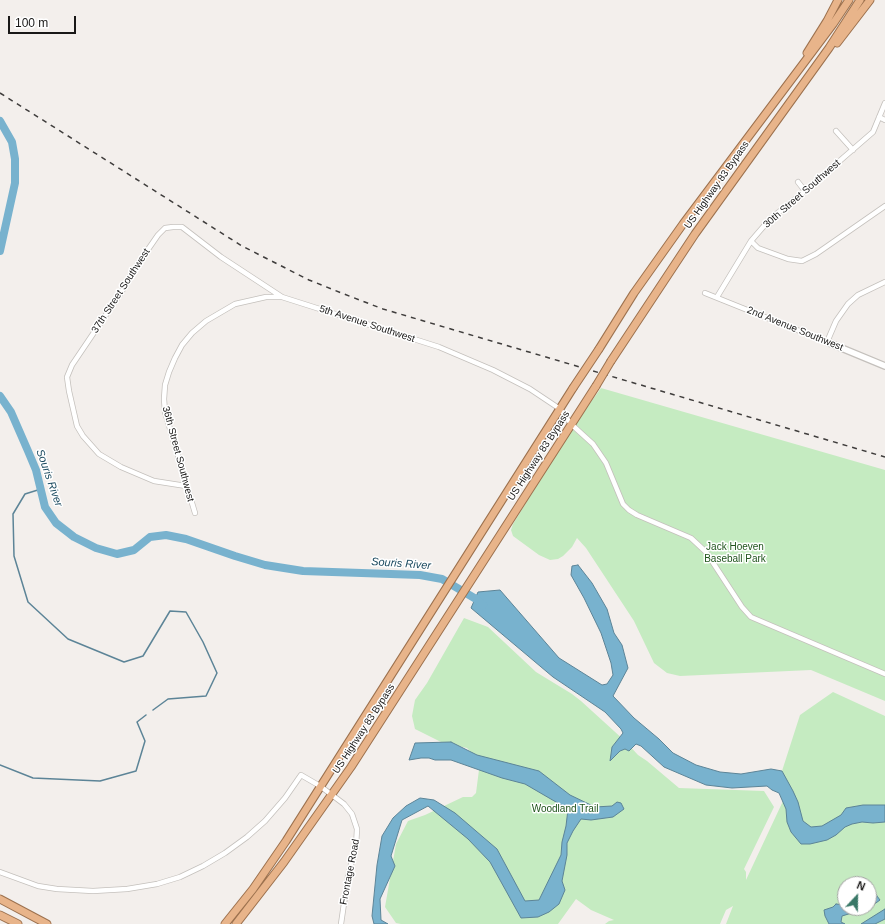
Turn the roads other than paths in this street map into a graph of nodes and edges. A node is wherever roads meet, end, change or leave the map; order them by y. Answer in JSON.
{"nodes":[{"id":1,"x":838,"y":0,"type":"edge"},
{"id":2,"x":849,"y":0,"type":"edge"},
{"id":3,"x":860,"y":0,"type":"edge"},
{"id":4,"x":870,"y":0,"type":"edge"},
{"id":5,"x":829,"y":48,"type":"junction"},
{"id":6,"x":795,"y":76,"type":"junction"},
{"id":7,"x":885,"y":103,"type":"edge"},
{"id":8,"x":879,"y":118,"type":"junction"},
{"id":9,"x":885,"y":120,"type":"edge"},
{"id":10,"x":836,"y":131,"type":"dead end"},
{"id":11,"x":853,"y":150,"type":"junction"},
{"id":12,"x":798,"y":182,"type":"dead end"},
{"id":13,"x":805,"y":191,"type":"junction"},
{"id":14,"x":885,"y":206,"type":"edge"},
{"id":15,"x":182,"y":227,"type":"joint"},
{"id":16,"x":751,"y":241,"type":"junction"},
{"id":17,"x":885,"y":282,"type":"edge"},
{"id":18,"x":705,"y":293,"type":"dead end"},
{"id":19,"x":282,"y":297,"type":"junction"},
{"id":20,"x":717,"y":297,"type":"junction"},
{"id":21,"x":827,"y":342,"type":"junction"},
{"id":22,"x":885,"y":366,"type":"edge"},
{"id":23,"x":560,"y":409,"type":"junction"},
{"id":24,"x":571,"y":424,"type":"junction"},
{"id":25,"x":186,"y":486,"type":"junction"},
{"id":26,"x":195,"y":513,"type":"dead end"},
{"id":27,"x":885,"y":674,"type":"edge"},
{"id":28,"x":320,"y":786,"type":"junction"},
{"id":29,"x":332,"y":795,"type":"junction"},
{"id":30,"x":0,"y":872,"type":"edge"},
{"id":31,"x":0,"y":899,"type":"edge"},
{"id":32,"x":0,"y":915,"type":"edge"},
{"id":33,"x":0,"y":918,"type":"edge"},
{"id":34,"x":9,"y":924,"type":"edge"},
{"id":35,"x":18,"y":924,"type":"edge"},
{"id":36,"x":47,"y":924,"type":"edge"},
{"id":37,"x":225,"y":924,"type":"edge"},
{"id":38,"x":236,"y":924,"type":"edge"},
{"id":39,"x":341,"y":924,"type":"edge"}],
"edges":[{"from":1,"to":6,"type":"highway"},
{"from":2,"to":6,"type":"highway","name":"US Highway 83 Bypass"},
{"from":3,"to":5,"type":"highway","name":"US Highway 83 Bypass"},
{"from":4,"to":5,"type":"highway"},
{"from":5,"to":24,"type":"highway","name":"US Highway 83 Bypass","bridge":true},
{"from":6,"to":23,"type":"highway","name":"US Highway 83 Bypass","bridge":true},
{"from":7,"to":8,"type":"street","name":"30th Street Southwest"},
{"from":8,"to":9,"type":"street"},
{"from":8,"to":11,"type":"street","name":"30th Street Southwest"},
{"from":10,"to":11,"type":"street"},
{"from":11,"to":13,"type":"street","name":"30th Street Southwest"},
{"from":12,"to":13,"type":"street"},
{"from":13,"to":16,"type":"street","name":"30th Street Southwest"},
{"from":14,"to":16,"type":"street"},
{"from":15,"to":19,"type":"street","name":"5th Avenue Southwest"},
{"from":15,"to":25,"type":"street","name":"37th Street Southwest"},
{"from":16,"to":20,"type":"street","name":"30th Street Southwest"},
{"from":17,"to":21,"type":"street"},
{"from":18,"to":20,"type":"street","name":"2nd Avenue Southwest"},
{"from":19,"to":23,"type":"street","name":"5th Avenue Southwest"},
{"from":19,"to":25,"type":"street","name":"36th Street Southwest"},
{"from":20,"to":21,"type":"street","name":"2nd Avenue Southwest"},
{"from":21,"to":22,"type":"street","name":"2nd Avenue Southwest"},
{"from":23,"to":24,"type":"street"},
{"from":23,"to":28,"type":"highway","name":"US Highway 83 Bypass"},
{"from":24,"to":27,"type":"street"},
{"from":24,"to":29,"type":"highway","name":"US Highway 83 Bypass"},
{"from":25,"to":26,"type":"street","name":"36th Street Southwest"},
{"from":28,"to":29,"type":"street","name":"Frontage Road"},
{"from":28,"to":30,"type":"street","name":"Frontage Road"},
{"from":28,"to":37,"type":"highway","name":"US Highway 83 Bypass"},
{"from":29,"to":38,"type":"highway","name":"US Highway 83 Bypass"},
{"from":29,"to":39,"type":"street","name":"Frontage Road"},
{"from":31,"to":36,"type":"highway"},
{"from":32,"to":35,"type":"highway"},
{"from":33,"to":34,"type":"highway"}]}
